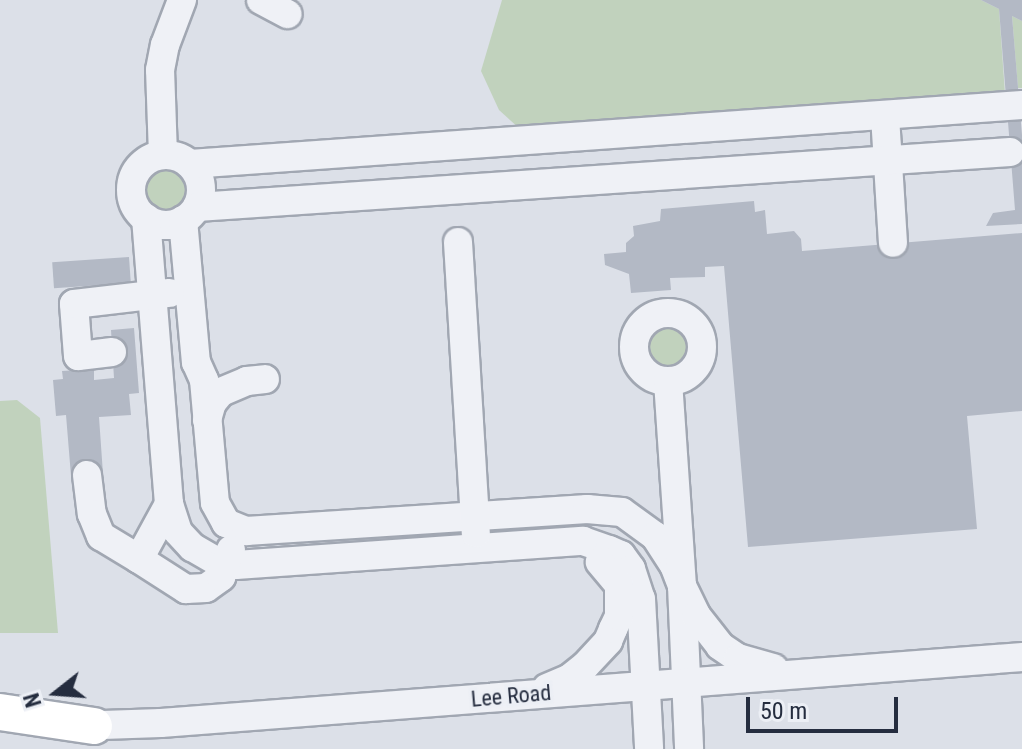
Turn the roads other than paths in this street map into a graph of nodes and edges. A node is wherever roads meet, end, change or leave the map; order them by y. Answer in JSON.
{"nodes":[{"id":1,"x":182,"y":0,"type":"edge"},
{"id":2,"x":261,"y":0,"type":"edge"},
{"id":3,"x":287,"y":14,"type":"dead end"},
{"id":4,"x":1022,"y":105,"type":"edge"},
{"id":5,"x":885,"y":116,"type":"junction"},
{"id":6,"x":1010,"y":152,"type":"dead end"},
{"id":7,"x":163,"y":155,"type":"junction"},
{"id":8,"x":888,"y":160,"type":"junction"},
{"id":9,"x":190,"y":164,"type":"junction"},
{"id":10,"x":190,"y":214,"type":"junction"},
{"id":11,"x":146,"y":218,"type":"junction"},
{"id":12,"x":458,"y":242,"type":"dead end"},
{"id":13,"x":893,"y":243,"type":"dead end"},
{"id":14,"x":189,"y":291,"type":"junction"},
{"id":15,"x":152,"y":295,"type":"junction"},
{"id":16,"x":112,"y":352,"type":"dead end"},
{"id":17,"x":265,"y":379,"type":"dead end"},
{"id":18,"x":668,"y":381,"type":"dead end"},
{"id":19,"x":207,"y":420,"type":"junction"},
{"id":20,"x":87,"y":475,"type":"dead end"},
{"id":21,"x":169,"y":504,"type":"junction"},
{"id":22,"x":476,"y":516,"type":"junction"},
{"id":23,"x":235,"y":529,"type":"junction"},
{"id":24,"x":560,"y":543,"type":"junction"},
{"id":25,"x":477,"y":548,"type":"junction"},
{"id":26,"x":139,"y":559,"type":"junction"},
{"id":27,"x":228,"y":565,"type":"junction"},
{"id":28,"x":682,"y":586,"type":"junction"},
{"id":29,"x":641,"y":599,"type":"junction"},
{"id":30,"x":1022,"y":657,"type":"edge"},
{"id":31,"x":806,"y":673,"type":"junction"},
{"id":32,"x":687,"y":682,"type":"junction"},
{"id":33,"x":648,"y":685,"type":"junction"},
{"id":34,"x":534,"y":694,"type":"junction"},
{"id":35,"x":0,"y":712,"type":"edge"},
{"id":36,"x":0,"y":723,"type":"edge"},
{"id":37,"x":94,"y":726,"type":"junction"},
{"id":38,"x":649,"y":749,"type":"edge"},
{"id":39,"x":689,"y":749,"type":"edge"}],
"edges":[{"from":1,"to":7,"type":"street"},
{"from":2,"to":3,"type":"street"},
{"from":4,"to":5,"type":"street"},
{"from":5,"to":8,"type":"street"},
{"from":5,"to":9,"type":"street"},
{"from":6,"to":8,"type":"street"},
{"from":7,"to":9,"type":"street"},
{"from":7,"to":11,"type":"street"},
{"from":8,"to":10,"type":"street"},
{"from":8,"to":13,"type":"street"},
{"from":9,"to":10,"type":"street"},
{"from":10,"to":11,"type":"street"},
{"from":10,"to":14,"type":"street"},
{"from":11,"to":15,"type":"street"},
{"from":12,"to":22,"type":"street"},
{"from":14,"to":15,"type":"street"},
{"from":14,"to":19,"type":"street"},
{"from":15,"to":16,"type":"street"},
{"from":15,"to":21,"type":"street"},
{"from":17,"to":19,"type":"street"},
{"from":18,"to":28,"type":"street"},
{"from":19,"to":23,"type":"street"},
{"from":20,"to":26,"type":"street"},
{"from":21,"to":26,"type":"street"},
{"from":21,"to":27,"type":"street"},
{"from":22,"to":23,"type":"street"},
{"from":22,"to":25,"type":"street"},
{"from":22,"to":28,"type":"street"},
{"from":23,"to":27,"type":"street"},
{"from":24,"to":25,"type":"street"},
{"from":24,"to":29,"type":"street"},
{"from":24,"to":34,"type":"street"},
{"from":25,"to":27,"type":"street"},
{"from":26,"to":27,"type":"street"},
{"from":28,"to":29,"type":"street"},
{"from":28,"to":31,"type":"street"},
{"from":28,"to":32,"type":"street"},
{"from":29,"to":33,"type":"street"},
{"from":30,"to":31,"type":"street","name":"Lee Road"},
{"from":31,"to":32,"type":"street","name":"Lee Road"},
{"from":32,"to":33,"type":"street","name":"Lee Road"},
{"from":32,"to":39,"type":"street"},
{"from":33,"to":34,"type":"street","name":"Lee Road"},
{"from":33,"to":38,"type":"street"},
{"from":34,"to":37,"type":"street","name":"Lee Road"},
{"from":35,"to":37,"type":"main road"},
{"from":36,"to":37,"type":"street","name":"Lee Road"}]}
